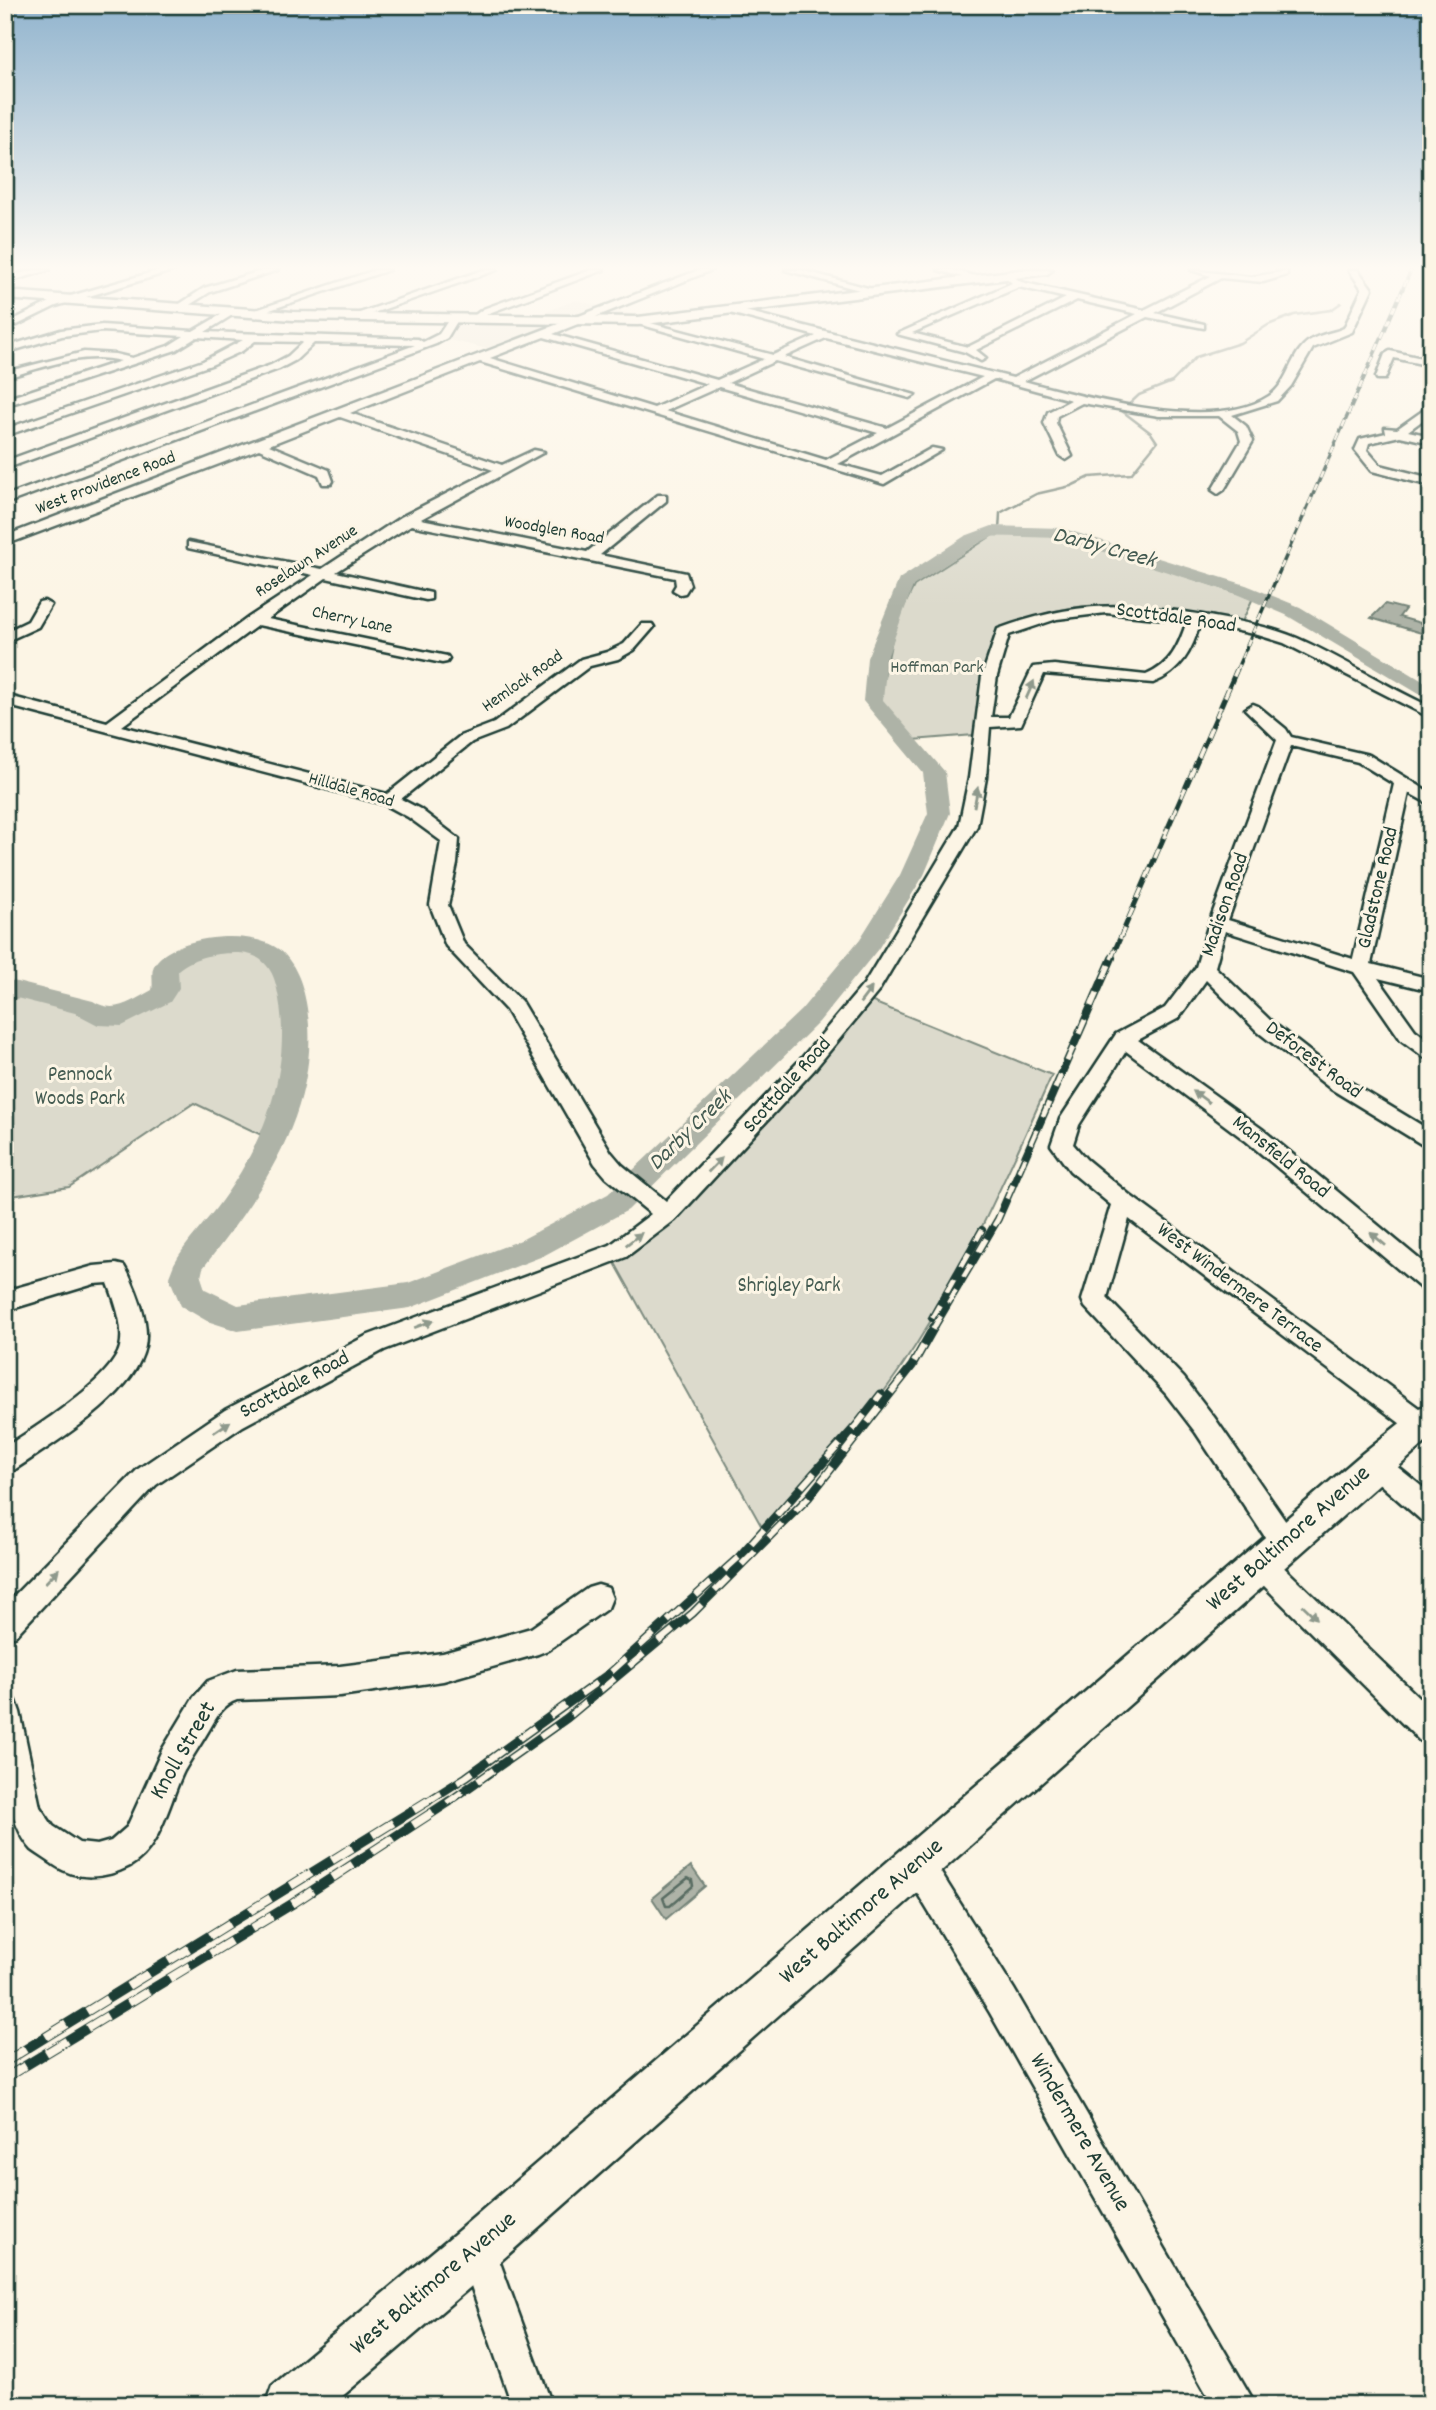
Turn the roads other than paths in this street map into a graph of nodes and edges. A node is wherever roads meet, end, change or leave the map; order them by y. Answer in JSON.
{"nodes":[{"id":1,"x":67,"y":382,"type":"edge"},
{"id":2,"x":151,"y":382,"type":"edge"},
{"id":3,"x":232,"y":382,"type":"edge"},
{"id":4,"x":323,"y":382,"type":"edge"},
{"id":5,"x":419,"y":382,"type":"edge"},
{"id":6,"x":558,"y":382,"type":"edge"},
{"id":7,"x":712,"y":382,"type":"edge"},
{"id":8,"x":720,"y":382,"type":"edge"},
{"id":9,"x":866,"y":382,"type":"edge"},
{"id":10,"x":976,"y":382,"type":"edge"},
{"id":11,"x":1020,"y":382,"type":"edge"},
{"id":12,"x":1289,"y":382,"type":"edge"},
{"id":13,"x":717,"y":384,"type":"junction"},
{"id":14,"x":910,"y":395,"type":"dead end"},
{"id":15,"x":1081,"y":399,"type":"junction"},
{"id":16,"x":5,"y":403,"type":"edge"},
{"id":17,"x":1431,"y":408,"type":"edge"},
{"id":18,"x":655,"y":412,"type":"junction"},
{"id":19,"x":338,"y":413,"type":"junction"},
{"id":20,"x":1222,"y":413,"type":"junction"},
{"id":21,"x":1392,"y":420,"type":"dead end"},
{"id":22,"x":888,"y":432,"type":"junction"},
{"id":23,"x":5,"y":433,"type":"edge"},
{"id":24,"x":1399,"y":433,"type":"junction"},
{"id":25,"x":1431,"y":440,"type":"edge"},
{"id":26,"x":259,"y":445,"type":"junction"},
{"id":27,"x":936,"y":450,"type":"dead end"},
{"id":28,"x":538,"y":452,"type":"dead end"},
{"id":29,"x":1066,"y":456,"type":"dead end"},
{"id":30,"x":828,"y":464,"type":"junction"},
{"id":31,"x":5,"y":465,"type":"edge"},
{"id":32,"x":502,"y":469,"type":"junction"},
{"id":33,"x":327,"y":481,"type":"dead end"},
{"id":34,"x":1431,"y":482,"type":"edge"},
{"id":35,"x":1218,"y":490,"type":"dead end"},
{"id":36,"x":662,"y":498,"type":"dead end"},
{"id":37,"x":5,"y":500,"type":"edge"},
{"id":38,"x":406,"y":520,"type":"junction"},
{"id":39,"x":5,"y":541,"type":"edge"},
{"id":40,"x":193,"y":545,"type":"dead end"},
{"id":41,"x":591,"y":555,"type":"junction"},
{"id":42,"x":324,"y":574,"type":"junction"},
{"id":43,"x":680,"y":590,"type":"dead end"},
{"id":44,"x":426,"y":596,"type":"dead end"},
{"id":45,"x":44,"y":605,"type":"dead end"},
{"id":46,"x":1195,"y":618,"type":"junction"},
{"id":47,"x":254,"y":620,"type":"junction"},
{"id":48,"x":647,"y":627,"type":"dead end"},
{"id":49,"x":5,"y":638,"type":"edge"},
{"id":50,"x":442,"y":659,"type":"dead end"},
{"id":51,"x":1082,"y":673,"type":"joint"},
{"id":52,"x":5,"y":700,"type":"edge"},
{"id":53,"x":1253,"y":709,"type":"dead end"},
{"id":54,"x":1431,"y":713,"type":"edge"},
{"id":55,"x":985,"y":722,"type":"junction"},
{"id":56,"x":111,"y":726,"type":"junction"},
{"id":57,"x":1285,"y":740,"type":"junction"},
{"id":58,"x":1403,"y":782,"type":"junction"},
{"id":59,"x":390,"y":800,"type":"junction"},
{"id":60,"x":1431,"y":800,"type":"edge"},
{"id":61,"x":1218,"y":923,"type":"junction"},
{"id":62,"x":1205,"y":968,"type":"junction"},
{"id":63,"x":1361,"y":968,"type":"junction"},
{"id":64,"x":1431,"y":985,"type":"edge"},
{"id":65,"x":1124,"y":1039,"type":"junction"},
{"id":66,"x":1431,"y":1052,"type":"edge"},
{"id":67,"x":1430,"y":1139,"type":"edge"},
{"id":68,"x":1062,"y":1146,"type":"joint"},
{"id":69,"x":1123,"y":1202,"type":"junction"},
{"id":70,"x":662,"y":1210,"type":"junction"},
{"id":71,"x":1431,"y":1283,"type":"edge"},
{"id":72,"x":5,"y":1301,"type":"edge"},
{"id":73,"x":1427,"y":1422,"type":"edge"},
{"id":74,"x":5,"y":1462,"type":"edge"},
{"id":75,"x":1375,"y":1464,"type":"junction"},
{"id":76,"x":1431,"y":1511,"type":"edge"},
{"id":77,"x":1273,"y":1553,"type":"junction"},
{"id":78,"x":598,"y":1598,"type":"dead end"},
{"id":79,"x":5,"y":1626,"type":"edge"},
{"id":80,"x":5,"y":1713,"type":"edge"},
{"id":81,"x":1431,"y":1730,"type":"edge"},
{"id":82,"x":918,"y":1865,"type":"junction"},
{"id":83,"x":477,"y":2248,"type":"junction"},
{"id":84,"x":291,"y":2405,"type":"edge"},
{"id":85,"x":531,"y":2405,"type":"edge"},
{"id":86,"x":1236,"y":2405,"type":"edge"}],
"edges":[{"from":1,"to":16,"type":"street"},
{"from":2,"to":23,"type":"street"},
{"from":3,"to":31,"type":"street"},
{"from":4,"to":37,"type":"street"},
{"from":5,"to":19,"type":"street"},
{"from":6,"to":18,"type":"street"},
{"from":7,"to":13,"type":"street"},
{"from":8,"to":13,"type":"street"},
{"from":9,"to":14,"type":"street"},
{"from":10,"to":22,"type":"street"},
{"from":11,"to":15,"type":"street"},
{"from":12,"to":20,"type":"street"},
{"from":13,"to":18,"type":"street"},
{"from":13,"to":22,"type":"street"},
{"from":15,"to":20,"type":"street"},
{"from":15,"to":29,"type":"street"},
{"from":17,"to":24,"type":"street"},
{"from":18,"to":30,"type":"street"},
{"from":19,"to":26,"type":"street"},
{"from":19,"to":32,"type":"street"},
{"from":20,"to":35,"type":"street"},
{"from":21,"to":24,"type":"street"},
{"from":22,"to":30,"type":"street"},
{"from":24,"to":25,"type":"street"},
{"from":24,"to":34,"type":"street"},
{"from":26,"to":33,"type":"street"},
{"from":26,"to":39,"type":"street","name":"West Providence Road"},
{"from":27,"to":30,"type":"street"},
{"from":28,"to":32,"type":"street","name":"Roselawn Avenue"},
{"from":32,"to":38,"type":"street","name":"Roselawn Avenue"},
{"from":36,"to":41,"type":"street"},
{"from":38,"to":41,"type":"street","name":"Woodglen Road"},
{"from":38,"to":42,"type":"street","name":"Roselawn Avenue"},
{"from":40,"to":42,"type":"street"},
{"from":41,"to":43,"type":"street","name":"Woodglen Road"},
{"from":42,"to":44,"type":"street"},
{"from":42,"to":47,"type":"street","name":"Roselawn Avenue"},
{"from":45,"to":49,"type":"street"},
{"from":46,"to":51,"type":"street"},
{"from":46,"to":54,"type":"street","name":"Scottdale Road"},
{"from":46,"to":55,"type":"street","name":"Scottdale Road"},
{"from":47,"to":50,"type":"street","name":"Cherry Lane"},
{"from":47,"to":56,"type":"street","name":"Roselawn Avenue"},
{"from":48,"to":59,"type":"street","name":"Hemlock Road"},
{"from":55,"to":51,"type":"street","one_way":true},
{"from":52,"to":56,"type":"street","name":"Hilldale Road"},
{"from":53,"to":57,"type":"street"},
{"from":70,"to":55,"type":"street","name":"Scottdale Road","one_way":true},
{"from":56,"to":59,"type":"street","name":"Hilldale Road"},
{"from":57,"to":58,"type":"street"},
{"from":57,"to":61,"type":"street","name":"Madison Road"},
{"from":58,"to":60,"type":"street"},
{"from":58,"to":63,"type":"street","name":"Gladstone Road"},
{"from":59,"to":70,"type":"street","name":"Hilldale Road"},
{"from":61,"to":62,"type":"street","name":"Madison Road"},
{"from":61,"to":63,"type":"street"},
{"from":62,"to":65,"type":"street","name":"Madison Road"},
{"from":62,"to":67,"type":"street","name":"Deforest Road"},
{"from":63,"to":64,"type":"street"},
{"from":63,"to":66,"type":"street","name":"Gladstone Road"},
{"from":65,"to":68,"type":"street","name":"Madison Road"},
{"from":71,"to":65,"type":"street","name":"Mansfield Road","one_way":true},
{"from":68,"to":69,"type":"street","name":"West Windermere Terrace"},
{"from":69,"to":73,"type":"street","name":"West Windermere Terrace"},
{"from":69,"to":77,"type":"street"},
{"from":79,"to":70,"type":"street","name":"Scottdale Road","one_way":true},
{"from":72,"to":74,"type":"street"},
{"from":73,"to":75,"type":"main road","name":"West Baltimore Avenue"},
{"from":75,"to":76,"type":"street"},
{"from":75,"to":77,"type":"main road","name":"West Baltimore Avenue"},
{"from":77,"to":81,"type":"street","one_way":true},
{"from":77,"to":82,"type":"main road","name":"West Baltimore Avenue"},
{"from":78,"to":80,"type":"street","name":"Knoll Street"},
{"from":82,"to":83,"type":"main road","name":"West Baltimore Avenue"},
{"from":82,"to":86,"type":"street","name":"Windermere Avenue"},
{"from":83,"to":84,"type":"main road","name":"West Baltimore Avenue"},
{"from":83,"to":85,"type":"street"}]}
